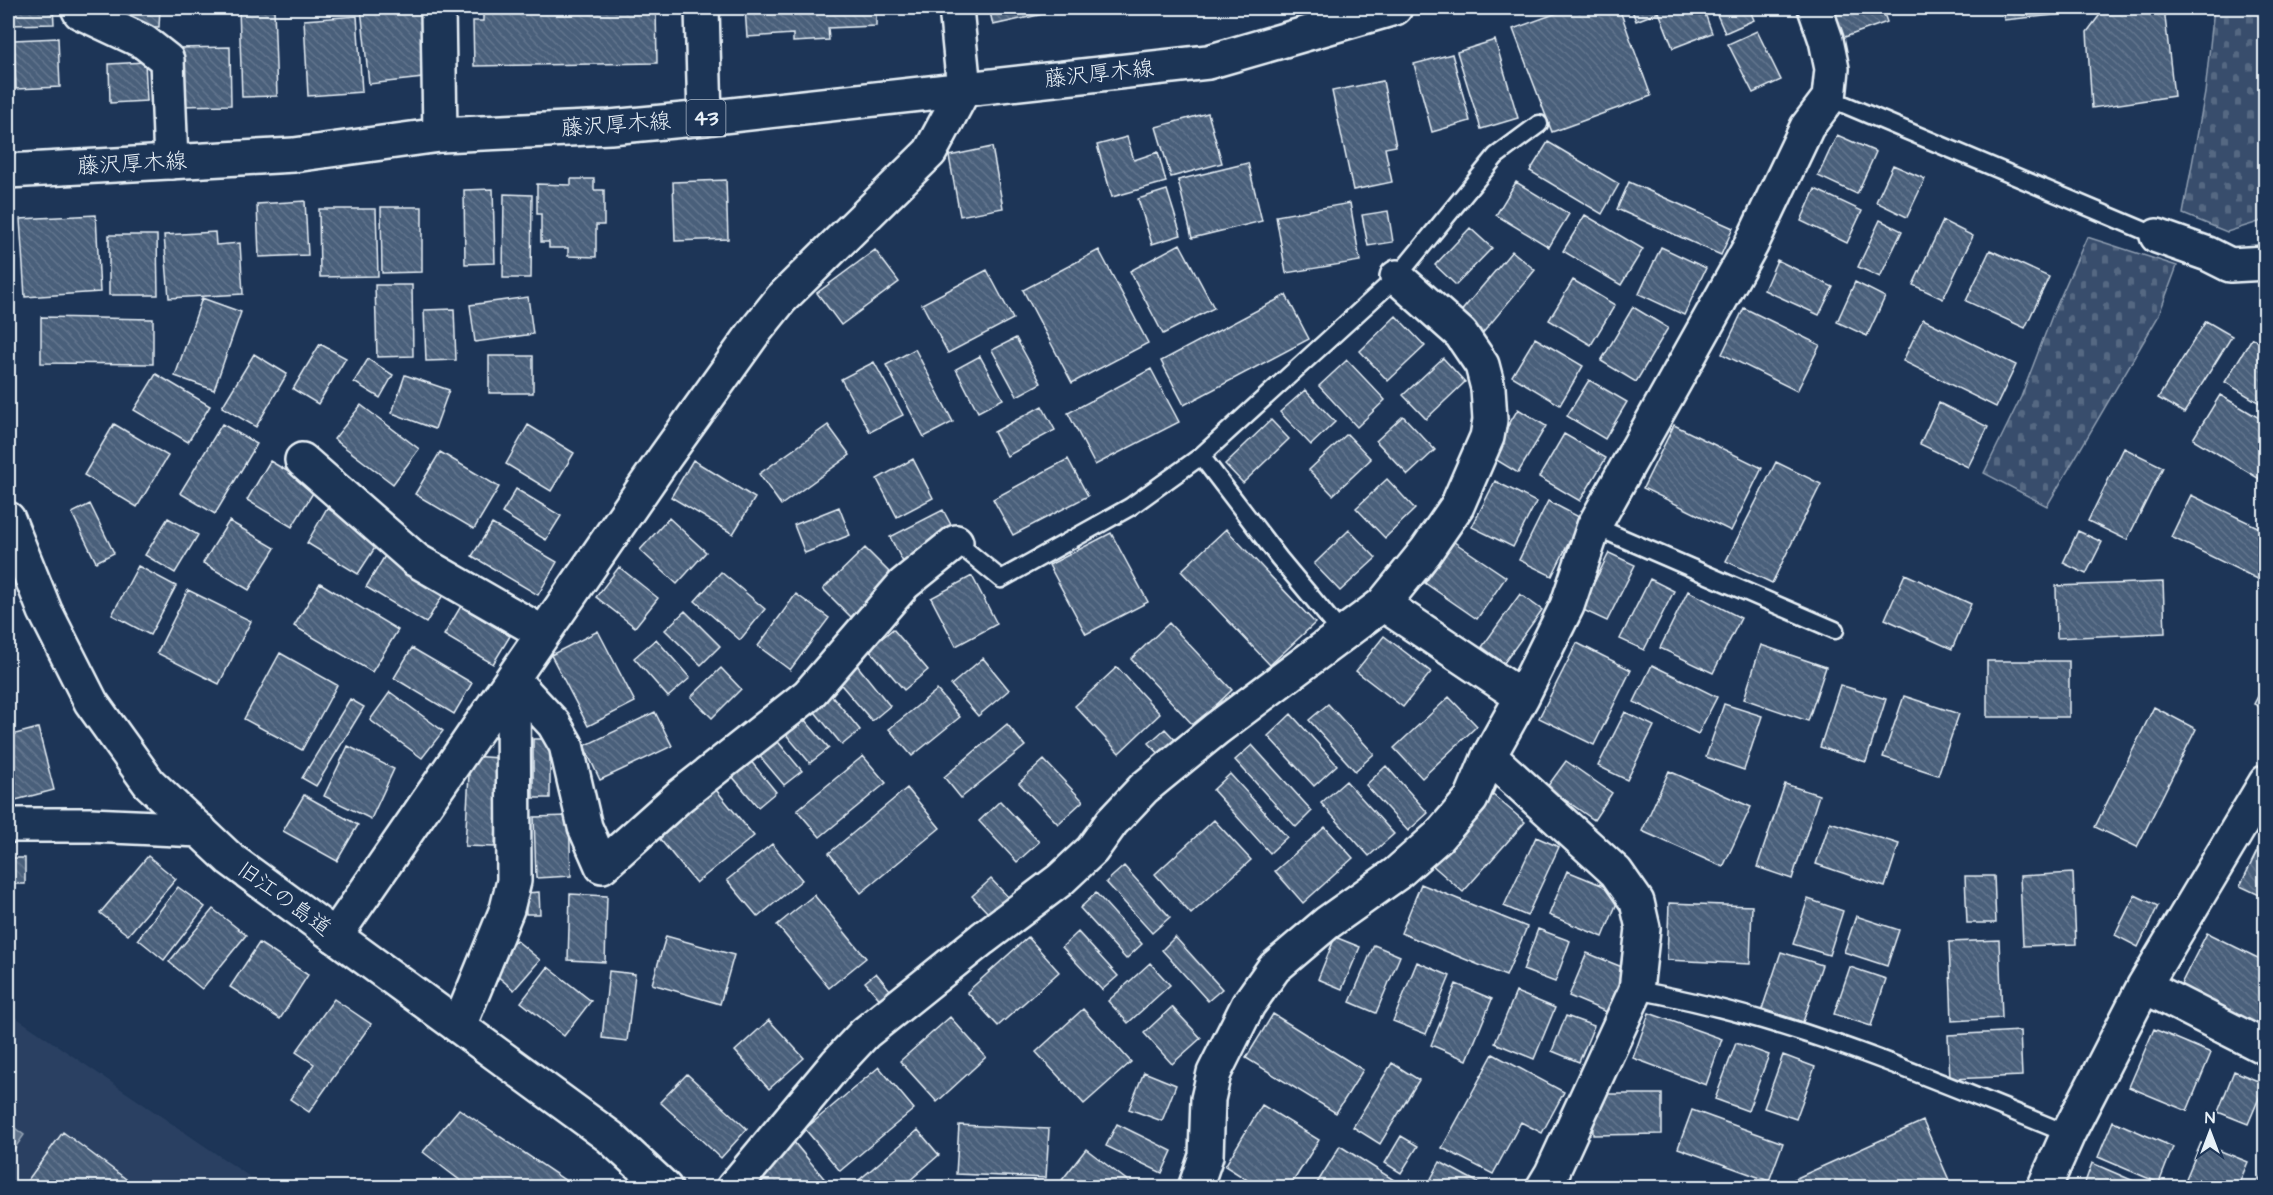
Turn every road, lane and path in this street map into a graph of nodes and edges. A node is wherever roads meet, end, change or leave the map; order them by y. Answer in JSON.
{"nodes":[{"id":1,"x":78,"y":8,"type":"edge"},
{"id":2,"x":438,"y":8,"type":"edge"},
{"id":3,"x":702,"y":8,"type":"edge"},
{"id":4,"x":956,"y":8,"type":"edge"},
{"id":5,"x":1395,"y":8,"type":"edge"},
{"id":6,"x":1815,"y":8,"type":"edge"},
{"id":7,"x":964,"y":89,"type":"junction"},
{"id":8,"x":1829,"y":98,"type":"junction"},
{"id":9,"x":705,"y":118,"type":"junction"},
{"id":10,"x":1539,"y":124,"type":"dead end"},
{"id":11,"x":440,"y":135,"type":"junction"},
{"id":12,"x":171,"y":162,"type":"junction"},
{"id":13,"x":8,"y":171,"type":"edge"},
{"id":14,"x":2157,"y":236,"type":"joint"},
{"id":15,"x":2265,"y":263,"type":"edge"},
{"id":16,"x":1397,"y":277,"type":"junction"},
{"id":17,"x":1201,"y":456,"type":"junction"},
{"id":18,"x":302,"y":460,"type":"dead end"},
{"id":19,"x":8,"y":519,"type":"edge"},
{"id":20,"x":1594,"y":526,"type":"junction"},
{"id":21,"x":956,"y":542,"type":"joint"},
{"id":22,"x":1383,"y":604,"type":"junction"},
{"id":23,"x":1834,"y":630,"type":"dead end"},
{"id":24,"x":543,"y":633,"type":"junction"},
{"id":25,"x":1343,"y":635,"type":"junction"},
{"id":26,"x":513,"y":680,"type":"junction"},
{"id":27,"x":1522,"y":697,"type":"junction"},
{"id":28,"x":1489,"y":756,"type":"junction"},
{"id":29,"x":2265,"y":782,"type":"edge"},
{"id":30,"x":8,"y":825,"type":"edge"},
{"id":31,"x":200,"y":830,"type":"junction"},
{"id":32,"x":335,"y":936,"type":"junction"},
{"id":33,"x":2144,"y":986,"type":"junction"},
{"id":34,"x":1636,"y":990,"type":"junction"},
{"id":35,"x":459,"y":1026,"type":"junction"},
{"id":36,"x":2265,"y":1048,"type":"edge"},
{"id":37,"x":2068,"y":1134,"type":"junction"},
{"id":38,"x":665,"y":1188,"type":"edge"},
{"id":39,"x":733,"y":1188,"type":"edge"},
{"id":40,"x":1195,"y":1188,"type":"edge"},
{"id":41,"x":1543,"y":1188,"type":"edge"},
{"id":42,"x":2044,"y":1188,"type":"edge"}],
"edges":[{"from":1,"to":12,"type":"street"},
{"from":2,"to":11,"type":"street"},
{"from":3,"to":9,"type":"street"},
{"from":4,"to":7,"type":"street"},
{"from":5,"to":7,"type":"street","name":"藤沢厚木線","number":"43"},
{"from":6,"to":8,"type":"street"},
{"from":7,"to":9,"type":"street","name":"藤沢厚木線","number":"43"},
{"from":7,"to":24,"type":"street"},
{"from":8,"to":14,"type":"lane"},
{"from":8,"to":20,"type":"street"},
{"from":9,"to":11,"type":"street","name":"藤沢厚木線","number":"43"},
{"from":10,"to":16,"type":"lane"},
{"from":11,"to":12,"type":"street","name":"藤沢厚木線","number":"43"},
{"from":12,"to":13,"type":"street","name":"藤沢厚木線","number":"43"},
{"from":14,"to":15,"type":"street"},
{"from":16,"to":17,"type":"lane"},
{"from":16,"to":22,"type":"street"},
{"from":17,"to":21,"type":"lane"},
{"from":17,"to":25,"type":"lane"},
{"from":18,"to":24,"type":"street"},
{"from":19,"to":31,"type":"street","name":"旧江の島道"},
{"from":20,"to":23,"type":"lane"},
{"from":20,"to":27,"type":"street"},
{"from":21,"to":26,"type":"street"},
{"from":22,"to":25,"type":"street"},
{"from":22,"to":27,"type":"street"},
{"from":24,"to":26,"type":"street"},
{"from":25,"to":39,"type":"street"},
{"from":26,"to":32,"type":"street"},
{"from":26,"to":35,"type":"street"},
{"from":27,"to":28,"type":"street"},
{"from":28,"to":34,"type":"street"},
{"from":28,"to":40,"type":"street"},
{"from":29,"to":33,"type":"street"},
{"from":30,"to":31,"type":"street"},
{"from":31,"to":32,"type":"street","name":"旧江の島道"},
{"from":32,"to":35,"type":"street","name":"旧江の島道"},
{"from":33,"to":36,"type":"street"},
{"from":33,"to":37,"type":"street"},
{"from":34,"to":37,"type":"lane"},
{"from":34,"to":41,"type":"street"},
{"from":35,"to":38,"type":"street","name":"旧江の島道"},
{"from":37,"to":42,"type":"street"}]}
